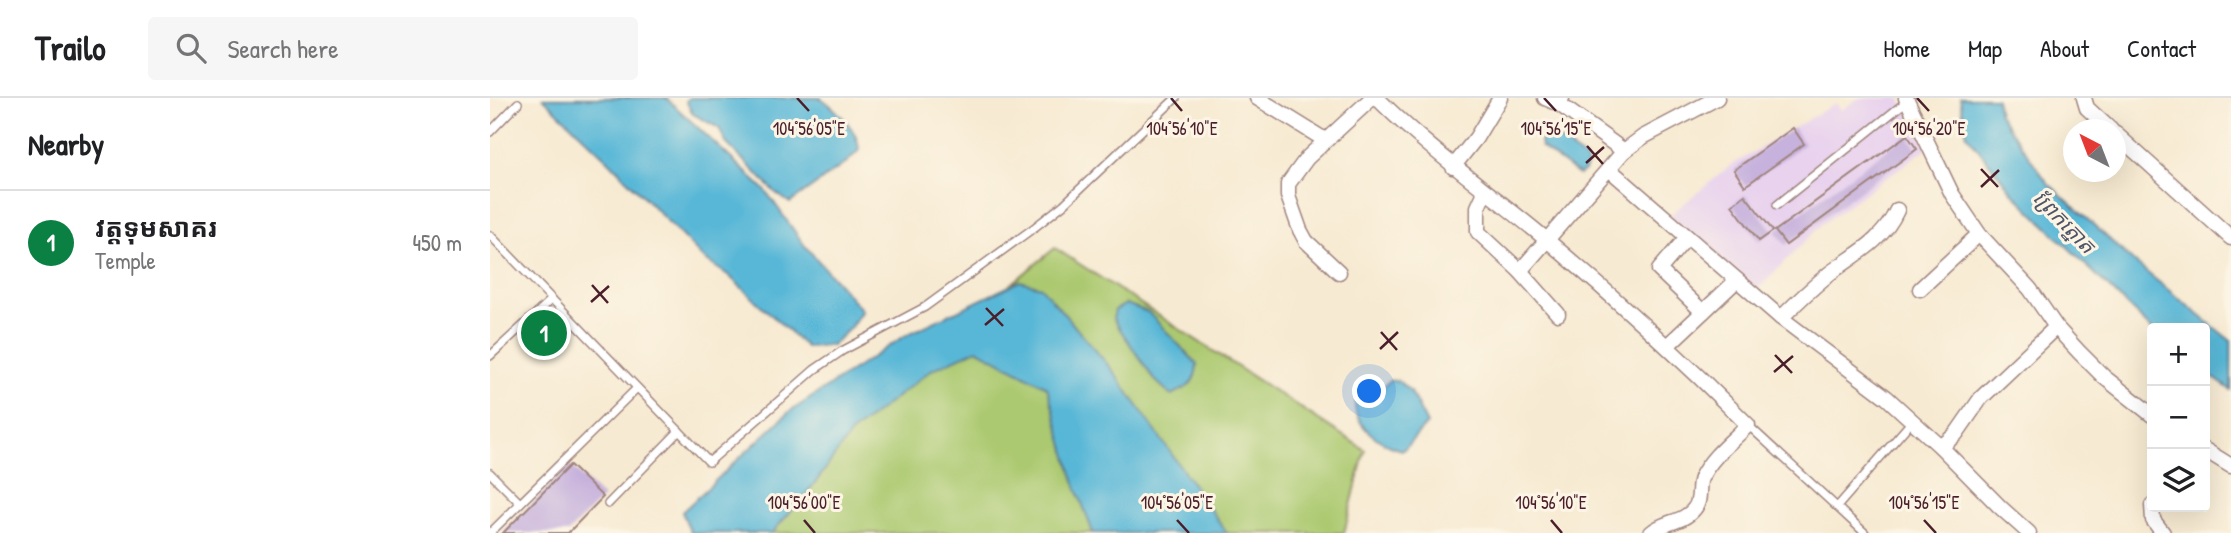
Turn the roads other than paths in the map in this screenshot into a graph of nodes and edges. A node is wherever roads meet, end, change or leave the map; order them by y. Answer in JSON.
{"nodes":[{"id":1,"x":1177,"y":98,"type":"edge"},
{"id":2,"x":1257,"y":98,"type":"edge"},
{"id":3,"x":1374,"y":98,"type":"edge"},
{"id":4,"x":1500,"y":98,"type":"edge"},
{"id":5,"x":1717,"y":98,"type":"edge"},
{"id":6,"x":2084,"y":98,"type":"edge"},
{"id":7,"x":1906,"y":99,"type":"edge"},
{"id":8,"x":1555,"y":100,"type":"edge"},
{"id":9,"x":518,"y":103,"type":"dead end"},
{"id":10,"x":2099,"y":119,"type":"edge"},
{"id":11,"x":490,"y":132,"type":"edge"},
{"id":12,"x":1325,"y":140,"type":"junction"},
{"id":13,"x":2126,"y":143,"type":"edge"},
{"id":14,"x":1624,"y":151,"type":"junction"},
{"id":15,"x":1453,"y":167,"type":"junction"},
{"id":16,"x":1609,"y":169,"type":"junction"},
{"id":17,"x":1485,"y":192,"type":"junction"},
{"id":18,"x":1777,"y":205,"type":"dead end"},
{"id":19,"x":1897,"y":210,"type":"dead end"},
{"id":20,"x":1979,"y":234,"type":"junction"},
{"id":21,"x":490,"y":235,"type":"edge"},
{"id":22,"x":1687,"y":237,"type":"junction"},
{"id":23,"x":2231,"y":238,"type":"edge"},
{"id":24,"x":1546,"y":240,"type":"junction"},
{"id":25,"x":1520,"y":271,"type":"junction"},
{"id":26,"x":1339,"y":272,"type":"dead end"},
{"id":27,"x":1737,"y":280,"type":"junction"},
{"id":28,"x":1920,"y":289,"type":"dead end"},
{"id":29,"x":552,"y":299,"type":"junction"},
{"id":30,"x":1703,"y":312,"type":"junction"},
{"id":31,"x":1558,"y":314,"type":"dead end"},
{"id":32,"x":1781,"y":318,"type":"junction"},
{"id":33,"x":2056,"y":327,"type":"junction"},
{"id":34,"x":1668,"y":345,"type":"junction"},
{"id":35,"x":490,"y":356,"type":"edge"},
{"id":36,"x":637,"y":388,"type":"junction"},
{"id":37,"x":2147,"y":411,"type":"edge"},
{"id":38,"x":1912,"y":421,"type":"junction"},
{"id":39,"x":1748,"y":425,"type":"junction"},
{"id":40,"x":679,"y":431,"type":"junction"},
{"id":41,"x":1941,"y":447,"type":"junction"},
{"id":42,"x":2210,"y":453,"type":"edge"},
{"id":43,"x":2231,"y":466,"type":"edge"},
{"id":44,"x":490,"y":473,"type":"edge"},
{"id":45,"x":520,"y":503,"type":"junction"},
{"id":46,"x":608,"y":504,"type":"dead end"},
{"id":47,"x":1837,"y":507,"type":"junction"},
{"id":48,"x":2152,"y":512,"type":"edge"},
{"id":49,"x":490,"y":533,"type":"edge"},
{"id":50,"x":1651,"y":533,"type":"edge"},
{"id":51,"x":1865,"y":533,"type":"edge"},
{"id":52,"x":2029,"y":533,"type":"edge"},
{"id":53,"x":2163,"y":533,"type":"edge"}],
"edges":[{"from":1,"to":40,"type":"lane"},
{"from":2,"to":12,"type":"street"},
{"from":3,"to":12,"type":"street"},
{"from":3,"to":15,"type":"street"},
{"from":4,"to":15,"type":"street"},
{"from":5,"to":14,"type":"street"},
{"from":6,"to":10,"type":"street"},
{"from":7,"to":18,"type":"lane"},
{"from":7,"to":20,"type":"street"},
{"from":8,"to":14,"type":"street"},
{"from":9,"to":11,"type":"lane"},
{"from":12,"to":26,"type":"street"},
{"from":13,"to":23,"type":"street"},
{"from":14,"to":16,"type":"street"},
{"from":15,"to":17,"type":"street"},
{"from":16,"to":22,"type":"street"},
{"from":16,"to":24,"type":"street"},
{"from":17,"to":24,"type":"street"},
{"from":17,"to":25,"type":"street"},
{"from":19,"to":32,"type":"street"},
{"from":20,"to":28,"type":"street"},
{"from":20,"to":33,"type":"street"},
{"from":21,"to":29,"type":"lane"},
{"from":22,"to":27,"type":"street"},
{"from":22,"to":30,"type":"street"},
{"from":24,"to":25,"type":"street"},
{"from":24,"to":34,"type":"street"},
{"from":25,"to":31,"type":"street"},
{"from":27,"to":30,"type":"street"},
{"from":27,"to":32,"type":"street"},
{"from":29,"to":35,"type":"lane"},
{"from":29,"to":36,"type":"lane"},
{"from":30,"to":34,"type":"street"},
{"from":32,"to":38,"type":"street"},
{"from":33,"to":37,"type":"street"},
{"from":33,"to":41,"type":"street"},
{"from":34,"to":39,"type":"street"},
{"from":36,"to":40,"type":"lane"},
{"from":36,"to":45,"type":"lane"},
{"from":38,"to":41,"type":"street"},
{"from":38,"to":47,"type":"lane"},
{"from":39,"to":47,"type":"lane"},
{"from":39,"to":50,"type":"street"},
{"from":40,"to":46,"type":"lane"},
{"from":41,"to":52,"type":"street"},
{"from":42,"to":43,"type":"street"},
{"from":44,"to":45,"type":"lane"},
{"from":45,"to":49,"type":"lane"},
{"from":47,"to":51,"type":"lane"},
{"from":48,"to":53,"type":"street"}]}
